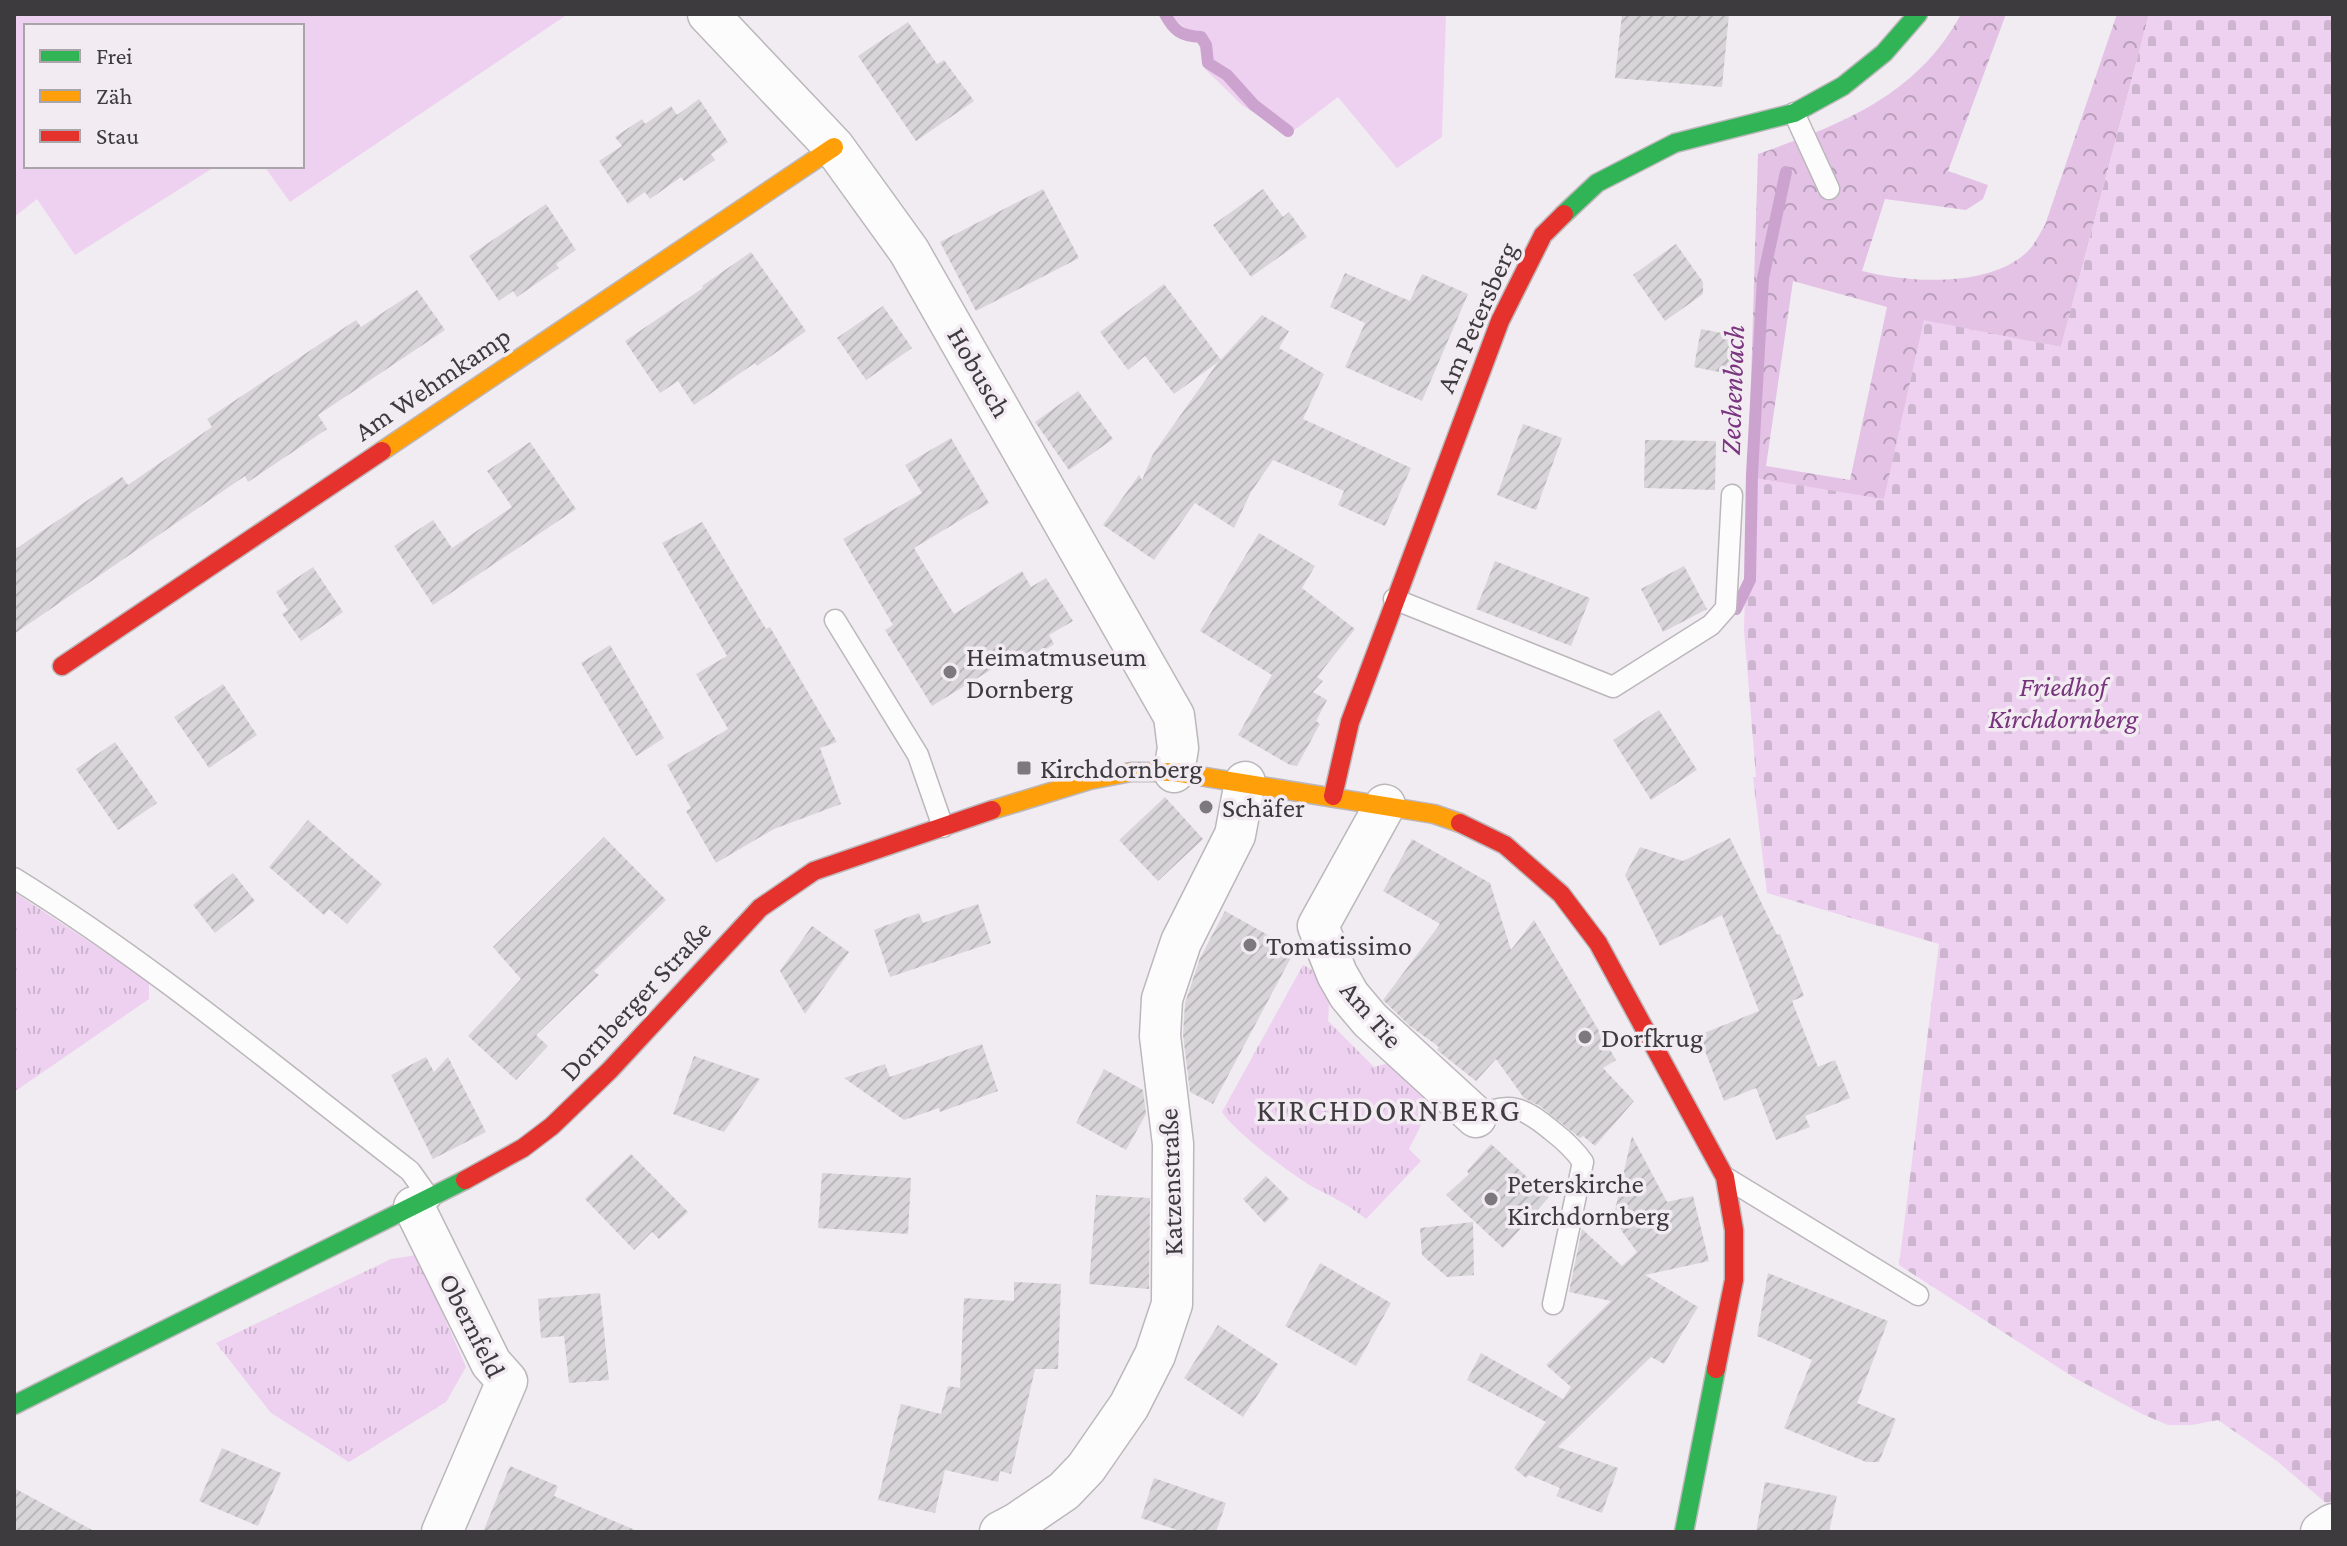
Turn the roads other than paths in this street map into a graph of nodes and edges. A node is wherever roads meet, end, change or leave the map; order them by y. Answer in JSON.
{"nodes":[{"id":1,"x":708,"y":14,"type":"edge"},
{"id":2,"x":1918,"y":14,"type":"edge"},
{"id":3,"x":1794,"y":113,"type":"junction"},
{"id":4,"x":834,"y":147,"type":"junction"},
{"id":5,"x":1829,"y":189,"type":"dead end"},
{"id":6,"x":1732,"y":495,"type":"dead end"},
{"id":7,"x":1394,"y":599,"type":"junction"},
{"id":8,"x":835,"y":620,"type":"dead end"},
{"id":9,"x":62,"y":666,"type":"dead end"},
{"id":10,"x":1174,"y":772,"type":"junction"},
{"id":11,"x":1245,"y":782,"type":"junction"},
{"id":12,"x":1333,"y":796,"type":"junction"},
{"id":13,"x":1385,"y":805,"type":"junction"},
{"id":14,"x":943,"y":827,"type":"junction"},
{"id":15,"x":14,"y":878,"type":"edge"},
{"id":16,"x":1476,"y":1117,"type":"joint"},
{"id":17,"x":1725,"y":1177,"type":"junction"},
{"id":18,"x":422,"y":1203,"type":"junction"},
{"id":19,"x":1918,"y":1295,"type":"dead end"},
{"id":20,"x":1553,"y":1304,"type":"dead end"},
{"id":21,"x":14,"y":1405,"type":"edge"},
{"id":22,"x":2333,"y":1524,"type":"edge"},
{"id":23,"x":442,"y":1532,"type":"edge"},
{"id":24,"x":1000,"y":1532,"type":"edge"},
{"id":25,"x":1684,"y":1532,"type":"edge"},
{"id":26,"x":2321,"y":1532,"type":"edge"}],
"edges":[{"from":1,"to":4,"type":"street","name":"Hobusch"},
{"from":2,"to":3,"type":"street","name":"Am Petersberg"},
{"from":3,"to":5,"type":"lane"},
{"from":3,"to":7,"type":"street","name":"Am Petersberg"},
{"from":4,"to":9,"type":"street","name":"Am Wehmkamp"},
{"from":4,"to":10,"type":"street","name":"Hobusch"},
{"from":6,"to":7,"type":"lane"},
{"from":7,"to":12,"type":"street","name":"Am Petersberg"},
{"from":8,"to":14,"type":"lane"},
{"from":10,"to":11,"type":"street","name":"Dornberger Straße"},
{"from":10,"to":14,"type":"street","name":"Dornberger Straße"},
{"from":11,"to":12,"type":"street","name":"Dornberger Straße"},
{"from":11,"to":24,"type":"street","name":"Katzenstraße"},
{"from":12,"to":13,"type":"street","name":"Dornberger Straße"},
{"from":13,"to":16,"type":"street","name":"Am Tie"},
{"from":13,"to":17,"type":"street","name":"Dornberger Straße"},
{"from":14,"to":18,"type":"street","name":"Dornberger Straße"},
{"from":15,"to":18,"type":"lane"},
{"from":16,"to":20,"type":"lane"},
{"from":17,"to":19,"type":"lane"},
{"from":17,"to":25,"type":"street","name":"Dornberger Straße"},
{"from":18,"to":21,"type":"street","name":"Dornberger Straße"},
{"from":18,"to":23,"type":"street","name":"Obernfeld"},
{"from":22,"to":26,"type":"street"}]}
